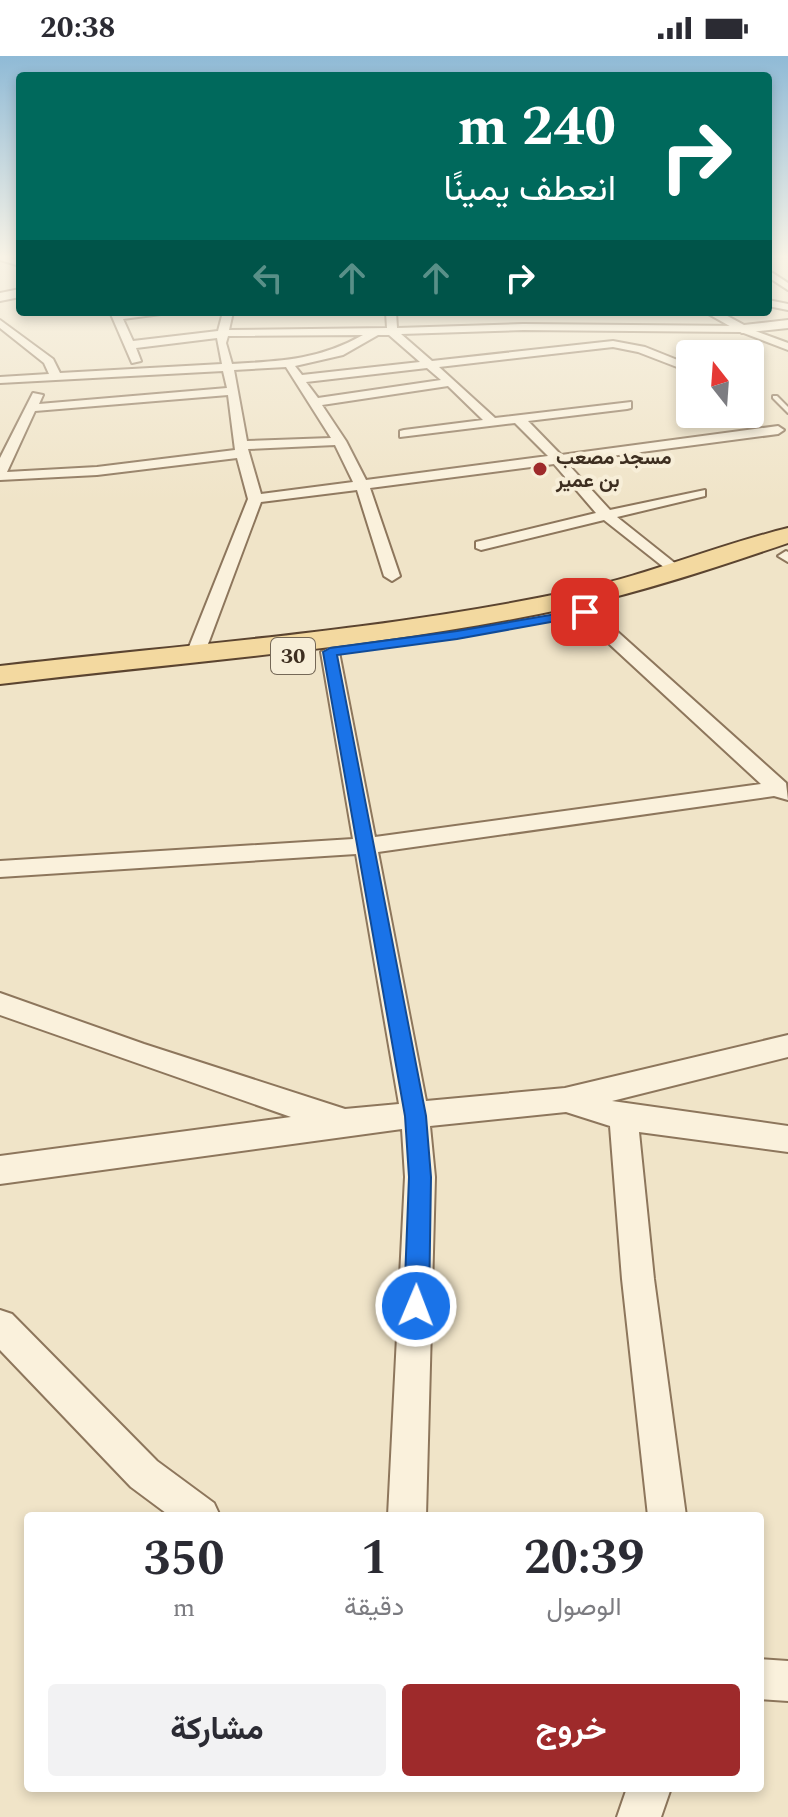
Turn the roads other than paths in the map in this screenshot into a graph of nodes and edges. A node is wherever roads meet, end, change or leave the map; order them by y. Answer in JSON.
{"nodes":[{"id":1,"x":18,"y":337,"type":"edge"},
{"id":2,"x":127,"y":337,"type":"edge"},
{"id":3,"x":196,"y":337,"type":"edge"},
{"id":4,"x":222,"y":337,"type":"edge"},
{"id":5,"x":366,"y":337,"type":"edge"},
{"id":6,"x":398,"y":337,"type":"edge"},
{"id":7,"x":763,"y":337,"type":"edge"},
{"id":8,"x":130,"y":345,"type":"junction"},
{"id":9,"x":788,"y":347,"type":"edge"},
{"id":10,"x":676,"y":363,"type":"edge"},
{"id":11,"x":288,"y":364,"type":"junction"},
{"id":12,"x":429,"y":364,"type":"junction"},
{"id":13,"x":227,"y":368,"type":"junction"},
{"id":14,"x":139,"y":370,"type":"junction"},
{"id":15,"x":50,"y":377,"type":"junction"},
{"id":16,"x":299,"y":379,"type":"junction"},
{"id":17,"x":0,"y":380,"type":"edge"},
{"id":18,"x":450,"y":382,"type":"junction"},
{"id":19,"x":233,"y":391,"type":"junction"},
{"id":20,"x":775,"y":397,"type":"dead end"},
{"id":21,"x":316,"y":402,"type":"junction"},
{"id":22,"x":627,"y":405,"type":"dead end"},
{"id":23,"x":32,"y":408,"type":"junction"},
{"id":24,"x":788,"y":411,"type":"edge"},
{"id":25,"x":517,"y":419,"type":"junction"},
{"id":26,"x":5,"y":422,"type":"dead end"},
{"id":27,"x":24,"y":422,"type":"junction"},
{"id":28,"x":492,"y":422,"type":"junction"},
{"id":29,"x":764,"y":422,"type":"edge"},
{"id":30,"x":783,"y":433,"type":"edge"},
{"id":31,"x":404,"y":434,"type":"dead end"},
{"id":32,"x":340,"y":441,"type":"junction"},
{"id":33,"x":241,"y":449,"type":"junction"},
{"id":34,"x":559,"y":459,"type":"junction"},
{"id":35,"x":0,"y":474,"type":"edge"},
{"id":36,"x":361,"y":486,"type":"junction"},
{"id":37,"x":700,"y":493,"type":"dead end"},
{"id":38,"x":255,"y":499,"type":"junction"},
{"id":39,"x":604,"y":513,"type":"junction"},
{"id":40,"x":481,"y":545,"type":"dead end"},
{"id":41,"x":788,"y":551,"type":"edge"},
{"id":42,"x":675,"y":571,"type":"junction"},
{"id":43,"x":392,"y":576,"type":"dead end"},
{"id":44,"x":585,"y":612,"type":"junction"},
{"id":45,"x":196,"y":652,"type":"junction"},
{"id":46,"x":330,"y":652,"type":"junction"},
{"id":47,"x":145,"y":665,"type":"junction"},
{"id":48,"x":74,"y":673,"type":"junction"},
{"id":49,"x":0,"y":675,"type":"edge"},
{"id":50,"x":0,"y":689,"type":"edge"},
{"id":51,"x":783,"y":792,"type":"edge"},
{"id":52,"x":364,"y":846,"type":"junction"},
{"id":53,"x":0,"y":869,"type":"edge"},
{"id":54,"x":0,"y":1004,"type":"edge"},
{"id":55,"x":788,"y":1046,"type":"edge"},
{"id":56,"x":565,"y":1100,"type":"junction"},
{"id":57,"x":415,"y":1116,"type":"junction"},
{"id":58,"x":623,"y":1117,"type":"junction"},
{"id":59,"x":347,"y":1122,"type":"junction"},
{"id":60,"x":788,"y":1139,"type":"edge"},
{"id":61,"x":0,"y":1170,"type":"edge"},
{"id":62,"x":0,"y":1326,"type":"edge"},
{"id":63,"x":196,"y":1512,"type":"edge"},
{"id":64,"x":407,"y":1512,"type":"edge"},
{"id":65,"x":667,"y":1512,"type":"edge"},
{"id":66,"x":764,"y":1679,"type":"edge"},
{"id":67,"x":788,"y":1681,"type":"edge"},
{"id":68,"x":648,"y":1792,"type":"edge"},
{"id":69,"x":639,"y":1817,"type":"edge"}],
"edges":[{"from":1,"to":15,"type":"street"},
{"from":2,"to":8,"type":"street"},
{"from":3,"to":8,"type":"street"},
{"from":4,"to":13,"type":"street"},
{"from":5,"to":11,"type":"street"},
{"from":6,"to":12,"type":"street"},
{"from":7,"to":9,"type":"street"},
{"from":8,"to":14,"type":"street"},
{"from":10,"to":12,"type":"street"},
{"from":11,"to":13,"type":"street"},
{"from":11,"to":16,"type":"street"},
{"from":12,"to":16,"type":"street"},
{"from":12,"to":18,"type":"street"},
{"from":13,"to":14,"type":"street"},
{"from":13,"to":19,"type":"street"},
{"from":14,"to":15,"type":"street"},
{"from":15,"to":17,"type":"street"},
{"from":15,"to":23,"type":"street"},
{"from":16,"to":21,"type":"street"},
{"from":18,"to":21,"type":"street"},
{"from":18,"to":28,"type":"street"},
{"from":19,"to":23,"type":"street"},
{"from":19,"to":33,"type":"street"},
{"from":20,"to":24,"type":"lane"},
{"from":21,"to":32,"type":"street"},
{"from":22,"to":25,"type":"street"},
{"from":23,"to":27,"type":"street"},
{"from":25,"to":28,"type":"street"},
{"from":25,"to":34,"type":"street"},
{"from":26,"to":27,"type":"street"},
{"from":27,"to":35,"type":"street"},
{"from":28,"to":31,"type":"street"},
{"from":29,"to":30,"type":"street"},
{"from":30,"to":34,"type":"street"},
{"from":32,"to":33,"type":"street"},
{"from":32,"to":36,"type":"street"},
{"from":33,"to":35,"type":"street"},
{"from":33,"to":38,"type":"street"},
{"from":34,"to":36,"type":"street"},
{"from":34,"to":39,"type":"street"},
{"from":36,"to":38,"type":"street"},
{"from":36,"to":43,"type":"street"},
{"from":37,"to":39,"type":"street"},
{"from":38,"to":45,"type":"street"},
{"from":39,"to":40,"type":"street"},
{"from":39,"to":42,"type":"street"},
{"from":41,"to":42,"type":"main road","number":"30"},
{"from":41,"to":44,"type":"main road","number":"30"},
{"from":42,"to":45,"type":"main road","number":"30"},
{"from":44,"to":46,"type":"main road","number":"30"},
{"from":44,"to":51,"type":"street"},
{"from":45,"to":47,"type":"main road","number":"30"},
{"from":46,"to":47,"type":"main road","number":"30"},
{"from":46,"to":52,"type":"street"},
{"from":47,"to":48,"type":"main road","number":"30"},
{"from":48,"to":49,"type":"main road","number":"30"},
{"from":48,"to":50,"type":"main road","number":"30"},
{"from":51,"to":52,"type":"street"},
{"from":52,"to":53,"type":"street"},
{"from":52,"to":57,"type":"street"},
{"from":54,"to":59,"type":"street"},
{"from":55,"to":56,"type":"street"},
{"from":56,"to":57,"type":"street"},
{"from":56,"to":58,"type":"street"},
{"from":57,"to":59,"type":"street"},
{"from":57,"to":64,"type":"street"},
{"from":58,"to":60,"type":"street"},
{"from":58,"to":65,"type":"street"},
{"from":59,"to":61,"type":"street"},
{"from":62,"to":63,"type":"street"},
{"from":66,"to":67,"type":"street"},
{"from":68,"to":69,"type":"street"}]}
